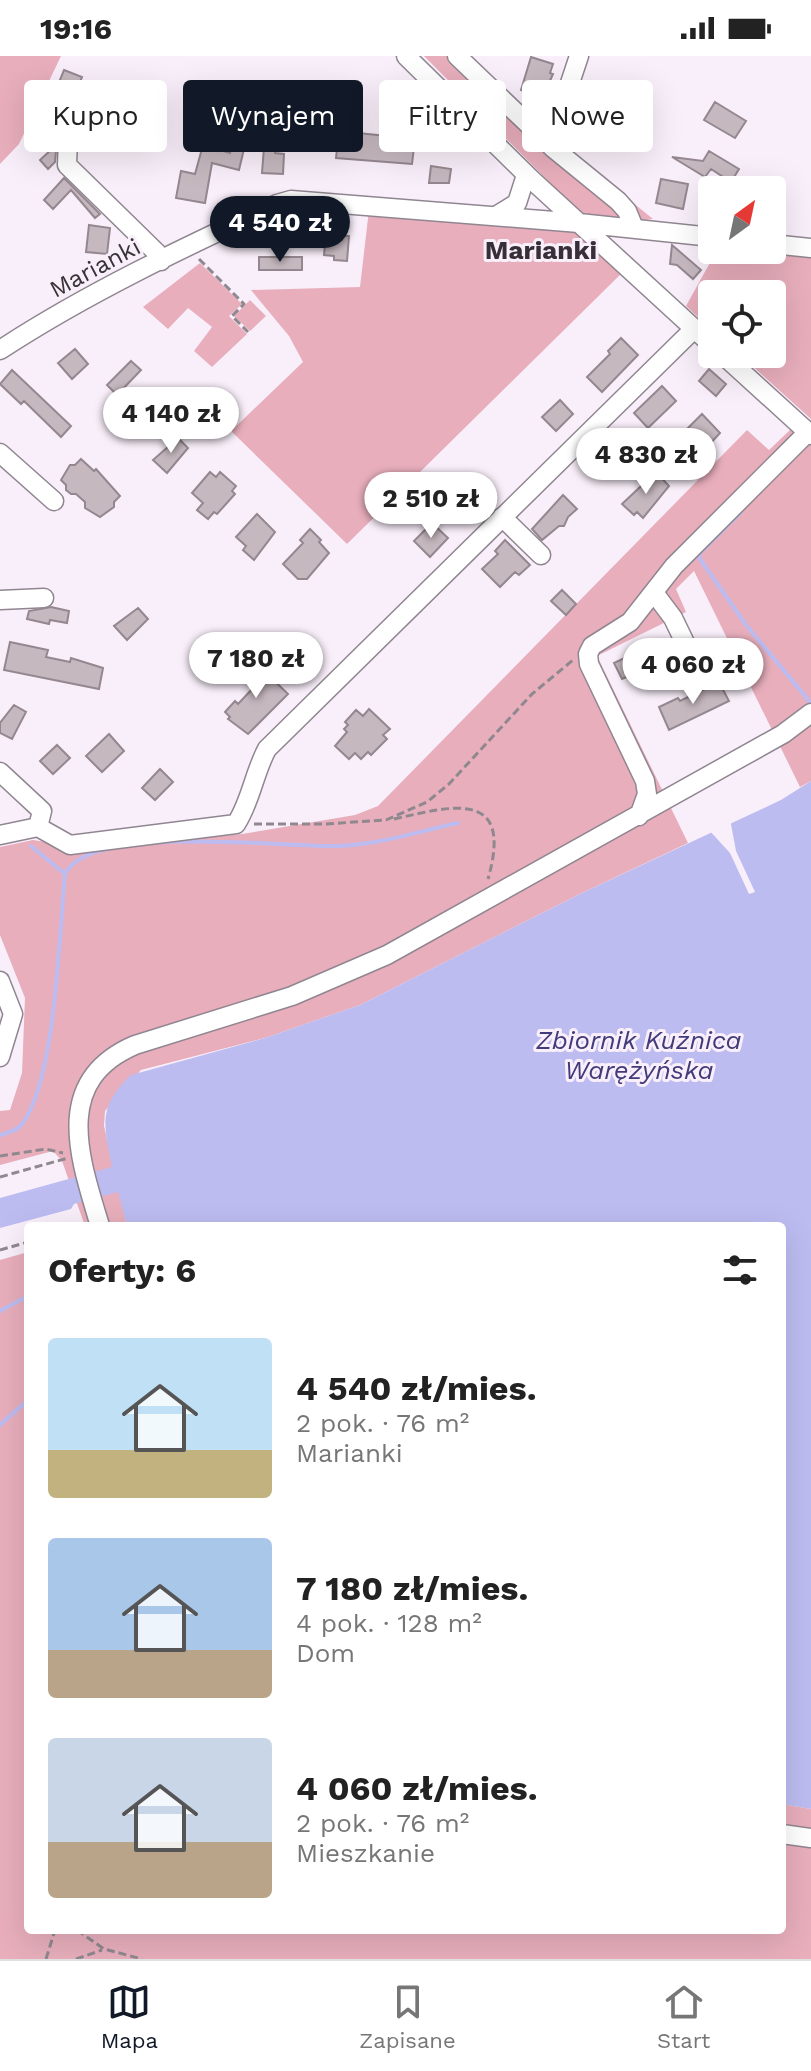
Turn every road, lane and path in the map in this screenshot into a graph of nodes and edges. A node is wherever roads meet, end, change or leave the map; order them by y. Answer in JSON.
{"nodes":[{"id":1,"x":406,"y":56,"type":"edge"},
{"id":2,"x":457,"y":56,"type":"edge"},
{"id":3,"x":579,"y":56,"type":"edge"},
{"id":4,"x":571,"y":80,"type":"edge"},
{"id":5,"x":522,"y":118,"type":"edge"},
{"id":6,"x":67,"y":152,"type":"edge"},
{"id":7,"x":558,"y":152,"type":"edge"},
{"id":8,"x":526,"y":175,"type":"junction"},
{"id":9,"x":496,"y":216,"type":"junction"},
{"id":10,"x":579,"y":223,"type":"junction"},
{"id":11,"x":634,"y":228,"type":"junction"},
{"id":12,"x":698,"y":235,"type":"edge"},
{"id":13,"x":786,"y":245,"type":"edge"},
{"id":14,"x":811,"y":248,"type":"edge"},
{"id":15,"x":195,"y":255,"type":"dead end"},
{"id":16,"x":161,"y":261,"type":"junction"},
{"id":17,"x":694,"y":329,"type":"junction"},
{"id":18,"x":248,"y":332,"type":"dead end"},
{"id":19,"x":698,"y":333,"type":"edge"},
{"id":20,"x":0,"y":350,"type":"edge"},
{"id":21,"x":738,"y":368,"type":"edge"},
{"id":22,"x":810,"y":433,"type":"edge"},
{"id":23,"x":0,"y":453,"type":"edge"},
{"id":24,"x":54,"y":501,"type":"dead end"},
{"id":25,"x":502,"y":517,"type":"junction"},
{"id":26,"x":541,"y":555,"type":"dead end"},
{"id":27,"x":655,"y":594,"type":"junction"},
{"id":28,"x":44,"y":598,"type":"dead end"},
{"id":29,"x":0,"y":600,"type":"edge"},
{"id":30,"x":589,"y":650,"type":"junction"},
{"id":31,"x":702,"y":678,"type":"dead end"},
{"id":32,"x":811,"y":713,"type":"edge"},
{"id":33,"x":0,"y":772,"type":"edge"},
{"id":34,"x":639,"y":816,"type":"junction"},
{"id":35,"x":386,"y":820,"type":"junction"},
{"id":36,"x":236,"y":824,"type":"junction"},
{"id":37,"x":38,"y":827,"type":"junction"},
{"id":38,"x":0,"y":835,"type":"edge"},
{"id":39,"x":481,"y":904,"type":"junction"},
{"id":40,"x":0,"y":981,"type":"edge"},
{"id":41,"x":0,"y":1057,"type":"edge"},
{"id":42,"x":0,"y":1156,"type":"edge"},
{"id":43,"x":77,"y":1159,"type":"junction"},
{"id":44,"x":0,"y":1177,"type":"edge"},
{"id":45,"x":98,"y":1218,"type":"edge"},
{"id":46,"x":24,"y":1243,"type":"edge"},
{"id":47,"x":0,"y":1250,"type":"edge"},
{"id":48,"x":786,"y":1835,"type":"edge"},
{"id":49,"x":811,"y":1838,"type":"edge"},
{"id":50,"x":54,"y":1934,"type":"edge"},
{"id":51,"x":83,"y":1934,"type":"edge"},
{"id":52,"x":104,"y":1949,"type":"junction"},
{"id":53,"x":46,"y":1959,"type":"edge"},
{"id":54,"x":76,"y":1959,"type":"edge"},
{"id":55,"x":142,"y":1959,"type":"edge"}],
"edges":[{"from":1,"to":8,"type":"street"},
{"from":2,"to":5,"type":"street"},
{"from":3,"to":4,"type":"street"},
{"from":6,"to":16,"type":"street"},
{"from":7,"to":11,"type":"street"},
{"from":8,"to":9,"type":"street"},
{"from":8,"to":10,"type":"street"},
{"from":9,"to":10,"type":"street","name":"Marianki"},
{"from":9,"to":16,"type":"street","name":"Marianki"},
{"from":10,"to":11,"type":"street","name":"Marianki"},
{"from":10,"to":17,"type":"street"},
{"from":11,"to":12,"type":"street","name":"Marianki"},
{"from":13,"to":14,"type":"street"},
{"from":15,"to":18,"type":"path"},
{"from":16,"to":20,"type":"street","name":"Marianki"},
{"from":17,"to":19,"type":"street"},
{"from":17,"to":25,"type":"street"},
{"from":21,"to":22,"type":"street"},
{"from":22,"to":27,"type":"street"},
{"from":23,"to":24,"type":"street"},
{"from":25,"to":26,"type":"street"},
{"from":25,"to":36,"type":"street"},
{"from":27,"to":30,"type":"street"},
{"from":27,"to":31,"type":"street"},
{"from":28,"to":29,"type":"street"},
{"from":30,"to":34,"type":"street"},
{"from":30,"to":35,"type":"path"},
{"from":32,"to":34,"type":"street"},
{"from":33,"to":37,"type":"street"},
{"from":34,"to":39,"type":"street"},
{"from":35,"to":36,"type":"path"},
{"from":35,"to":39,"type":"path"},
{"from":36,"to":37,"type":"street"},
{"from":37,"to":38,"type":"street"},
{"from":39,"to":43,"type":"street"},
{"from":40,"to":41,"type":"street"},
{"from":42,"to":43,"type":"path"},
{"from":43,"to":44,"type":"path"},
{"from":43,"to":45,"type":"street"},
{"from":46,"to":47,"type":"path"},
{"from":48,"to":49,"type":"street"},
{"from":50,"to":53,"type":"path"},
{"from":51,"to":52,"type":"path"},
{"from":52,"to":54,"type":"path"},
{"from":52,"to":55,"type":"path"}]}
